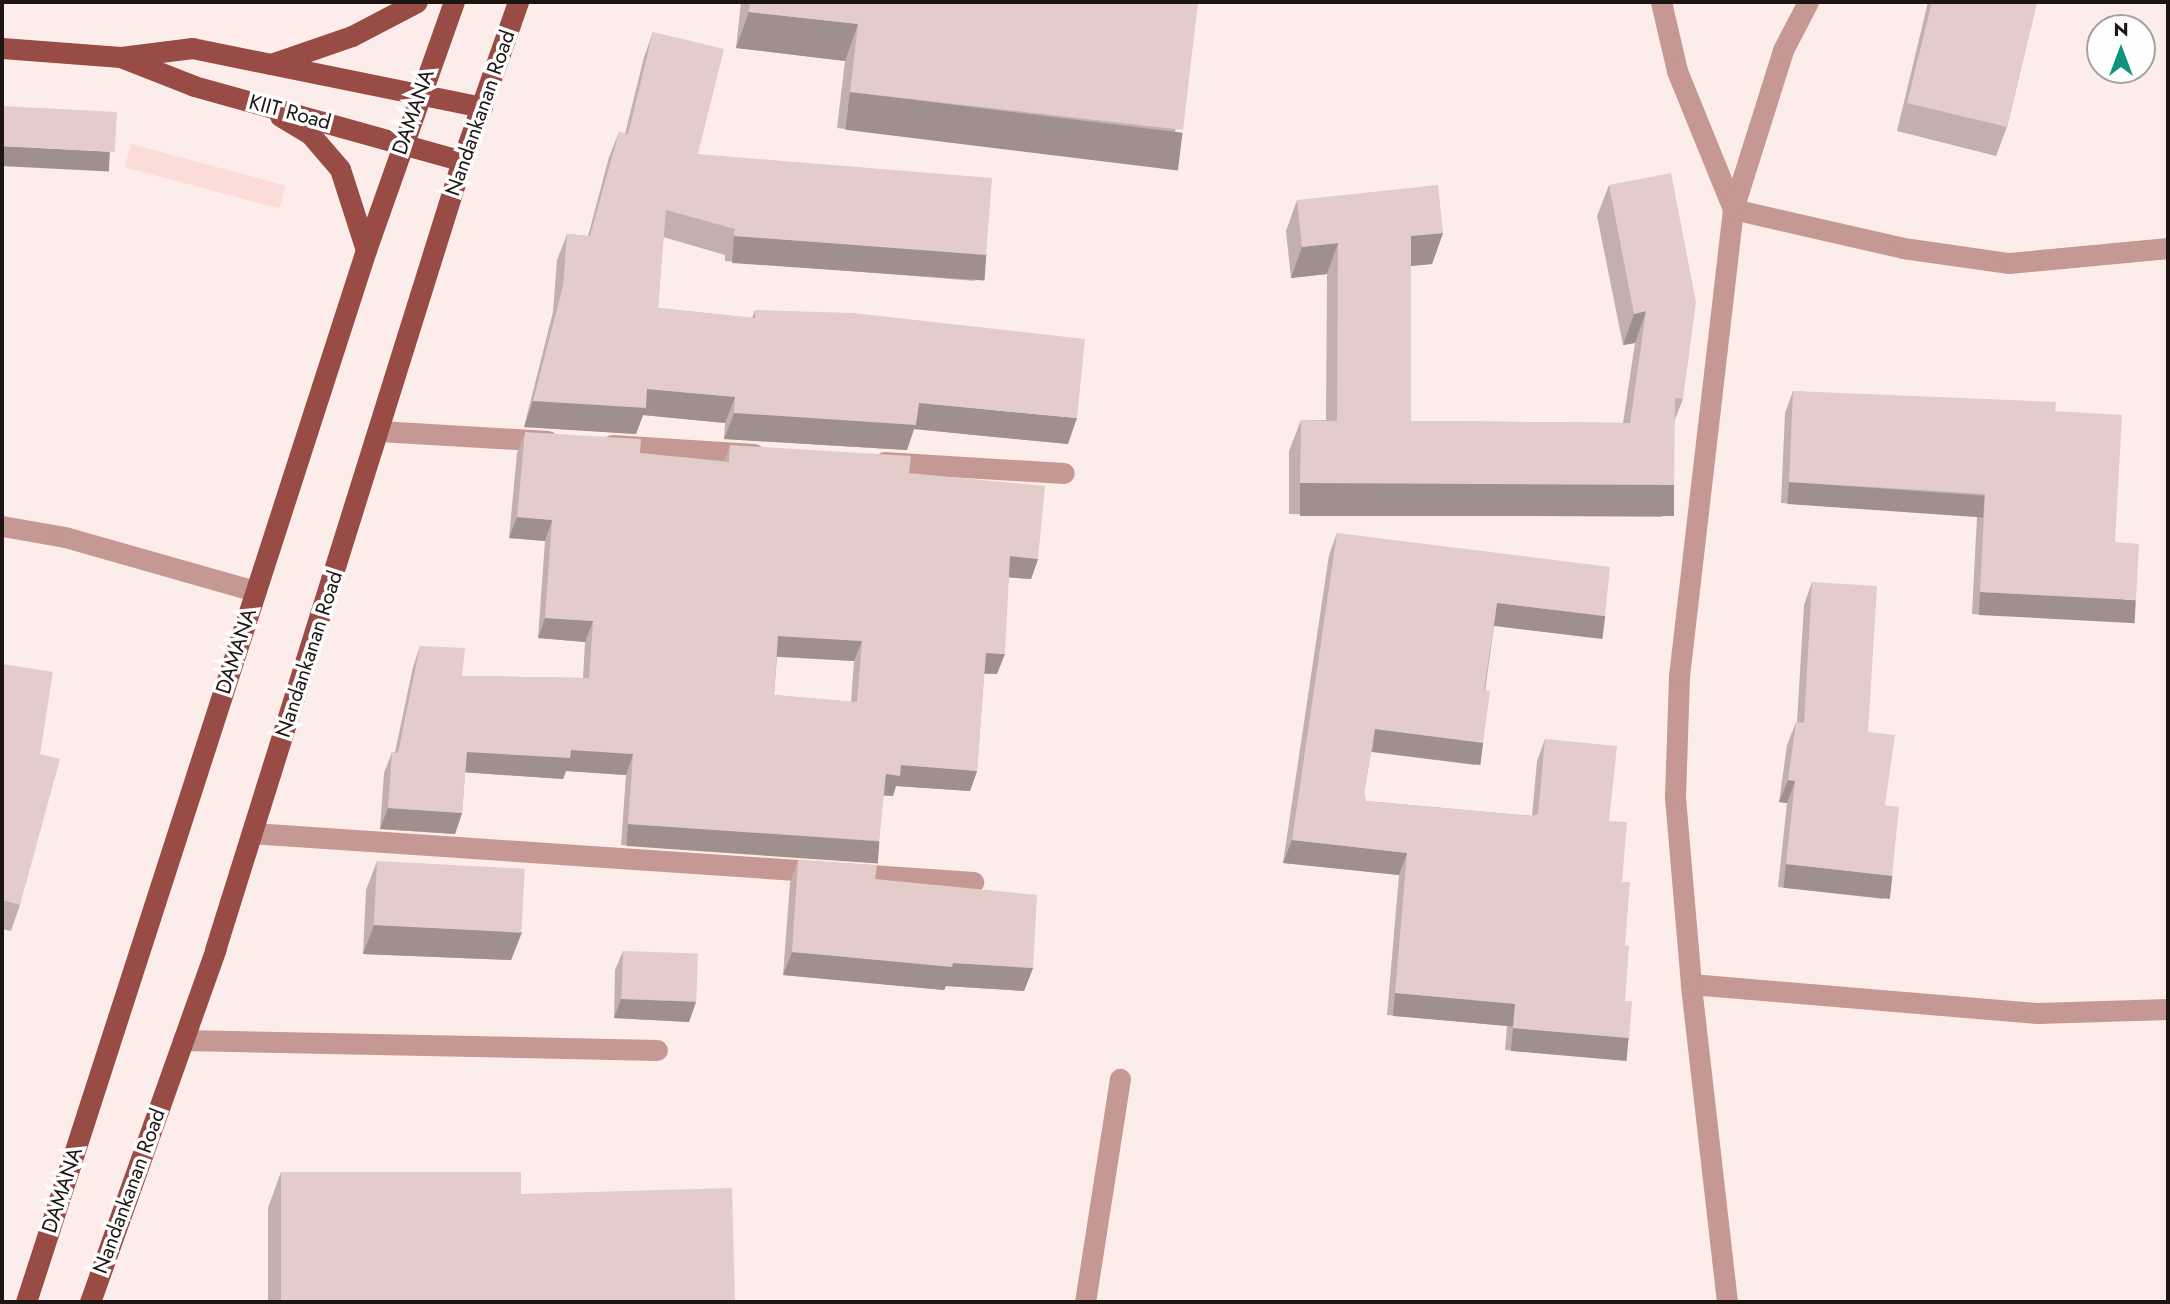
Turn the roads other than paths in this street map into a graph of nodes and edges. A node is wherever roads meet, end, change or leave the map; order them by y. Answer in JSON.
{"nodes":[{"id":1,"x":417,"y":2,"type":"edge"},
{"id":2,"x":454,"y":2,"type":"edge"},
{"id":3,"x":518,"y":2,"type":"edge"},
{"id":4,"x":1661,"y":2,"type":"edge"},
{"id":5,"x":1808,"y":2,"type":"edge"},
{"id":6,"x":2,"y":48,"type":"edge"},
{"id":7,"x":121,"y":57,"type":"junction"},
{"id":8,"x":271,"y":64,"type":"junction"},
{"id":9,"x":418,"y":94,"type":"junction"},
{"id":10,"x":258,"y":103,"type":"junction"},
{"id":11,"x":482,"y":107,"type":"junction"},
{"id":12,"x":403,"y":142,"type":"junction"},
{"id":13,"x":463,"y":161,"type":"junction"},
{"id":14,"x":1733,"y":209,"type":"junction"},
{"id":15,"x":2168,"y":248,"type":"edge"},
{"id":16,"x":366,"y":250,"type":"junction"},
{"id":17,"x":380,"y":431,"type":"junction"},
{"id":18,"x":771,"y":455,"type":"edge"},
{"id":19,"x":868,"y":461,"type":"edge"},
{"id":20,"x":1064,"y":473,"type":"dead end"},
{"id":21,"x":2,"y":526,"type":"edge"},
{"id":22,"x":255,"y":592,"type":"junction"},
{"id":23,"x":252,"y":833,"type":"junction"},
{"id":24,"x":973,"y":882,"type":"dead end"},
{"id":25,"x":1691,"y":984,"type":"junction"},
{"id":26,"x":2168,"y":1009,"type":"edge"},
{"id":27,"x":183,"y":1040,"type":"junction"},
{"id":28,"x":657,"y":1050,"type":"dead end"},
{"id":29,"x":1120,"y":1079,"type":"dead end"},
{"id":30,"x":26,"y":1302,"type":"edge"},
{"id":31,"x":90,"y":1302,"type":"edge"},
{"id":32,"x":1085,"y":1302,"type":"edge"},
{"id":33,"x":1727,"y":1302,"type":"edge"}],
"edges":[{"from":1,"to":8,"type":"main road"},
{"from":2,"to":9,"type":"main road","name":"DAMANA"},
{"from":3,"to":11,"type":"main road","name":"Nandankanan Road"},
{"from":4,"to":14,"type":"street"},
{"from":5,"to":14,"type":"street"},
{"from":6,"to":7,"type":"main road","name":"KIIT Road"},
{"from":7,"to":8,"type":"main road","name":"KIIT Road"},
{"from":7,"to":10,"type":"main road","name":"KIIT Road"},
{"from":8,"to":9,"type":"main road","name":"KIIT Road"},
{"from":9,"to":11,"type":"main road","name":"KIIT Road"},
{"from":9,"to":12,"type":"main road","name":"DAMANA"},
{"from":10,"to":12,"type":"main road","name":"KIIT Road"},
{"from":10,"to":16,"type":"main road"},
{"from":11,"to":13,"type":"main road","name":"Nandankanan Road"},
{"from":12,"to":13,"type":"main road","name":"KIIT Road"},
{"from":12,"to":16,"type":"main road","name":"DAMANA"},
{"from":13,"to":17,"type":"main road","name":"Nandankanan Road"},
{"from":14,"to":15,"type":"street"},
{"from":14,"to":25,"type":"street"},
{"from":16,"to":22,"type":"main road","name":"DAMANA"},
{"from":17,"to":18,"type":"street"},
{"from":17,"to":23,"type":"main road","name":"Nandankanan Road"},
{"from":19,"to":20,"type":"street"},
{"from":21,"to":22,"type":"street"},
{"from":22,"to":30,"type":"main road","name":"DAMANA"},
{"from":23,"to":24,"type":"street"},
{"from":23,"to":27,"type":"main road","name":"Nandankanan Road"},
{"from":25,"to":26,"type":"street"},
{"from":25,"to":33,"type":"street"},
{"from":27,"to":28,"type":"street"},
{"from":27,"to":31,"type":"main road","name":"Nandankanan Road"},
{"from":29,"to":32,"type":"street"}]}
